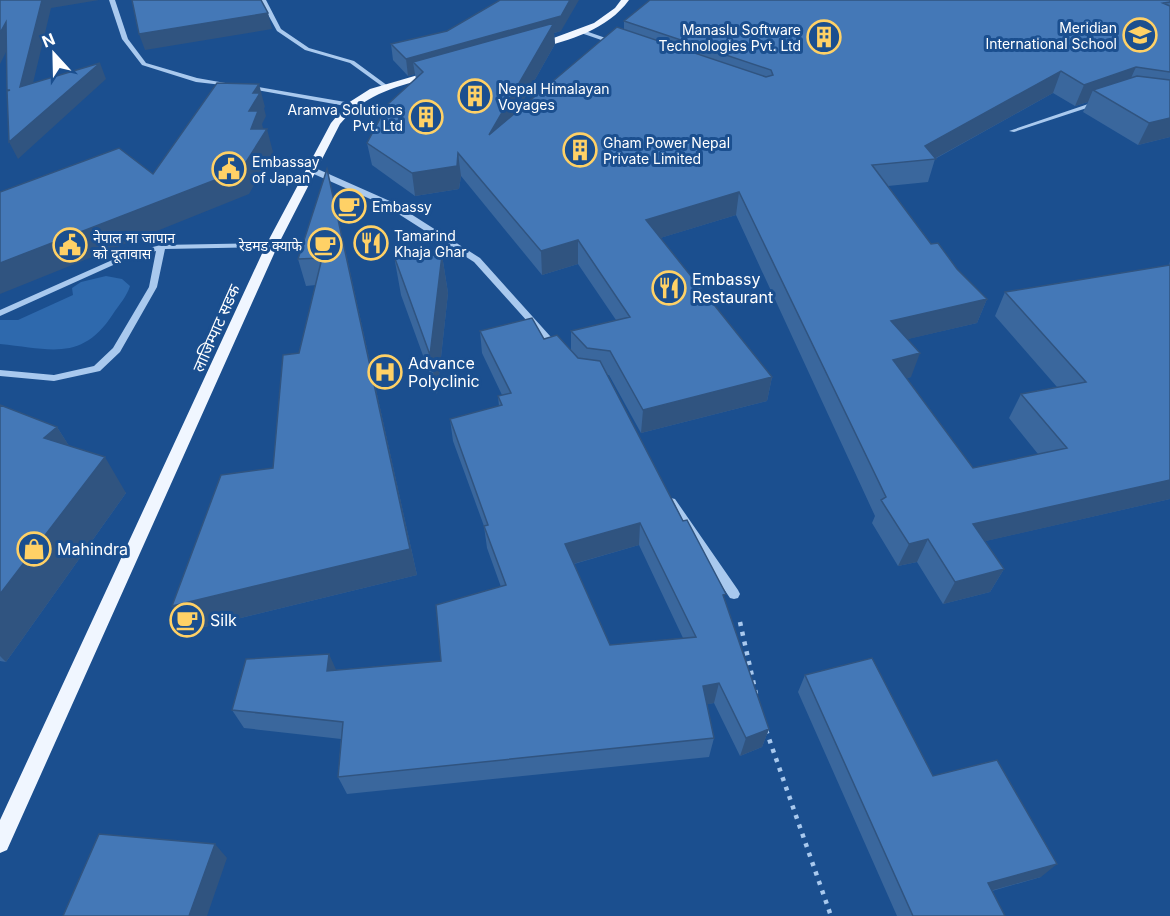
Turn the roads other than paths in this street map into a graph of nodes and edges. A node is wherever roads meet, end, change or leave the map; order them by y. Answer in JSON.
{"nodes":[{"id":1,"x":112,"y":0,"type":"edge"},
{"id":2,"x":263,"y":0,"type":"edge"},
{"id":3,"x":625,"y":0,"type":"edge"},
{"id":4,"x":580,"y":31,"type":"junction"},
{"id":5,"x":624,"y":46,"type":"edge"},
{"id":6,"x":517,"y":51,"type":"edge"},
{"id":7,"x":451,"y":69,"type":"edge"},
{"id":8,"x":385,"y":87,"type":"junction"},
{"id":9,"x":1106,"y":100,"type":"edge"},
{"id":10,"x":351,"y":105,"type":"junction"},
{"id":11,"x":1012,"y":131,"type":"dead end"},
{"id":12,"x":310,"y":169,"type":"junction"},
{"id":13,"x":272,"y":244,"type":"junction"},
{"id":14,"x":161,"y":247,"type":"junction"},
{"id":15,"x":0,"y":313,"type":"edge"},
{"id":16,"x":560,"y":352,"type":"edge"},
{"id":17,"x":0,"y":373,"type":"edge"},
{"id":18,"x":667,"y":496,"type":"edge"},
{"id":19,"x":734,"y":594,"type":"road end"},
{"id":20,"x":0,"y":843,"type":"edge"}],
"edges":[{"from":1,"to":10,"type":"street"},
{"from":2,"to":8,"type":"street"},
{"from":3,"to":4,"type":"main road"},
{"from":4,"to":5,"type":"street"},
{"from":4,"to":6,"type":"main road"},
{"from":7,"to":8,"type":"main road","name":"लाजिम्पाट सडक"},
{"from":8,"to":10,"type":"main road","name":"लाजिम्पाट सडक"},
{"from":9,"to":11,"type":"street"},
{"from":10,"to":12,"type":"main road","name":"लाजिम्पाट सडक"},
{"from":12,"to":13,"type":"main road","name":"लाजिम्पाट सडक"},
{"from":12,"to":16,"type":"street"},
{"from":13,"to":14,"type":"street"},
{"from":13,"to":20,"type":"main road","name":"लाजिम्पाट सडक"},
{"from":14,"to":15,"type":"street"},
{"from":14,"to":17,"type":"street"},
{"from":18,"to":19,"type":"street"}]}
